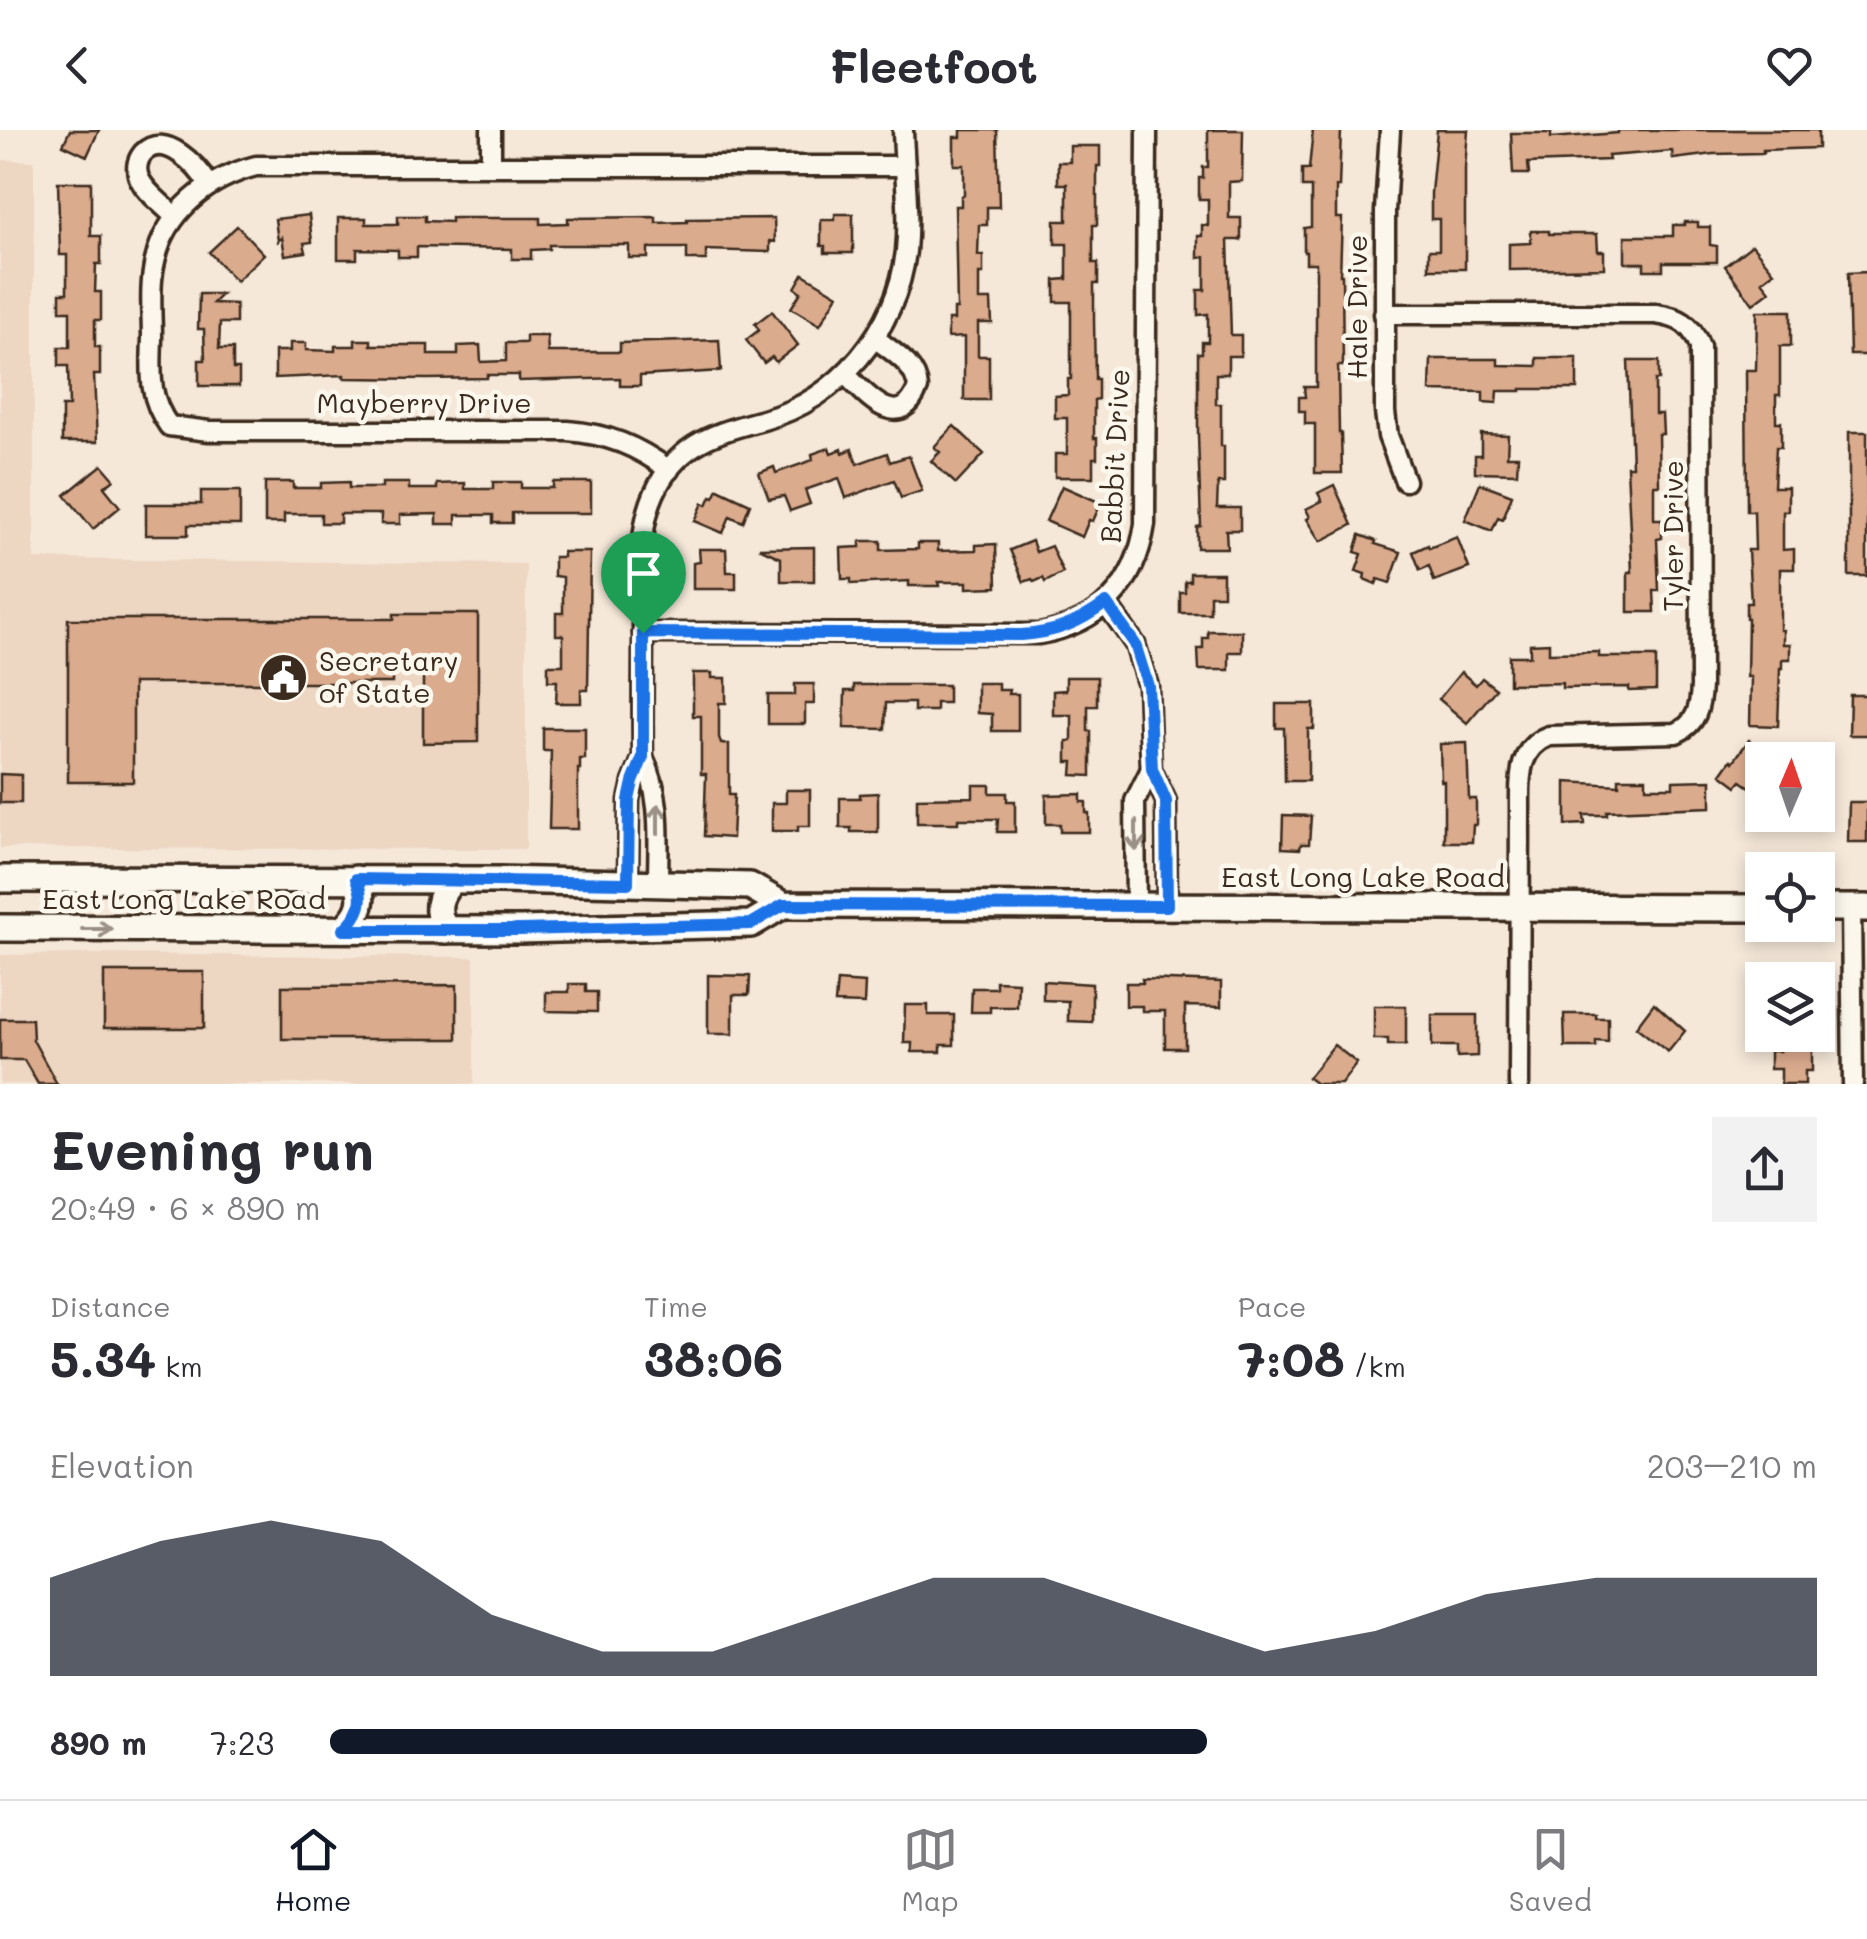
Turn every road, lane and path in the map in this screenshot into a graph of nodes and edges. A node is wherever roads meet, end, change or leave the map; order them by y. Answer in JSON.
{"nodes":[{"id":1,"x":491,"y":130,"type":"edge"},
{"id":2,"x":903,"y":130,"type":"edge"},
{"id":3,"x":1146,"y":130,"type":"edge"},
{"id":4,"x":1390,"y":130,"type":"edge"},
{"id":5,"x":491,"y":165,"type":"junction"},
{"id":6,"x":904,"y":166,"type":"junction"},
{"id":7,"x":210,"y":185,"type":"junction"},
{"id":8,"x":175,"y":217,"type":"junction"},
{"id":9,"x":1384,"y":314,"type":"junction"},
{"id":10,"x":874,"y":338,"type":"junction"},
{"id":11,"x":845,"y":374,"type":"junction"},
{"id":12,"x":669,"y":470,"type":"junction"},
{"id":13,"x":1405,"y":481,"type":"dead end"},
{"id":14,"x":1106,"y":603,"type":"junction"},
{"id":15,"x":643,"y":633,"type":"junction"},
{"id":16,"x":643,"y":757,"type":"junction"},
{"id":17,"x":1152,"y":769,"type":"junction"},
{"id":18,"x":0,"y":879,"type":"edge"},
{"id":19,"x":356,"y":879,"type":"junction"},
{"id":20,"x":454,"y":880,"type":"junction"},
{"id":21,"x":628,"y":883,"type":"junction"},
{"id":22,"x":658,"y":884,"type":"junction"},
{"id":23,"x":703,"y":885,"type":"junction"},
{"id":24,"x":783,"y":905,"type":"junction"},
{"id":25,"x":1167,"y":906,"type":"junction"},
{"id":26,"x":1136,"y":907,"type":"junction"},
{"id":27,"x":1520,"y":908,"type":"junction"},
{"id":28,"x":1745,"y":908,"type":"edge"},
{"id":29,"x":1859,"y":908,"type":"edge"},
{"id":30,"x":694,"y":926,"type":"junction"},
{"id":31,"x":0,"y":928,"type":"edge"},
{"id":32,"x":343,"y":930,"type":"junction"},
{"id":33,"x":446,"y":930,"type":"junction"},
{"id":34,"x":1519,"y":1084,"type":"edge"},
{"id":35,"x":1852,"y":1084,"type":"edge"}],
"edges":[{"from":1,"to":5,"type":"street"},
{"from":2,"to":6,"type":"street"},
{"from":3,"to":14,"type":"street","name":"Babbit Drive"},
{"from":4,"to":9,"type":"street","name":"Hale Drive"},
{"from":5,"to":6,"type":"street"},
{"from":5,"to":7,"type":"street"},
{"from":6,"to":10,"type":"street"},
{"from":7,"to":8,"type":"street"},
{"from":7,"to":8,"type":"street"},
{"from":8,"to":12,"type":"street","name":"Mayberry Drive"},
{"from":9,"to":13,"type":"street","name":"Hale Drive"},
{"from":9,"to":27,"type":"street","name":"Tyler Drive"},
{"from":10,"to":11,"type":"street"},
{"from":10,"to":11,"type":"street"},
{"from":11,"to":12,"type":"street"},
{"from":12,"to":15,"type":"street"},
{"from":14,"to":15,"type":"street","name":"Babbit Drive"},
{"from":14,"to":17,"type":"street"},
{"from":15,"to":16,"type":"street"},
{"from":16,"to":21,"type":"street"},
{"from":22,"to":16,"type":"street","one_way":true},
{"from":17,"to":25,"type":"street"},
{"from":17,"to":26,"type":"street","one_way":true},
{"from":18,"to":19,"type":"main road","name":"East Long Lake Road"},
{"from":19,"to":20,"type":"main road","name":"East Long Lake Road"},
{"from":19,"to":32,"type":"main road"},
{"from":20,"to":21,"type":"main road","name":"East Long Lake Road"},
{"from":20,"to":33,"type":"main road"},
{"from":21,"to":22,"type":"main road","name":"East Long Lake Road"},
{"from":22,"to":23,"type":"main road","name":"East Long Lake Road"},
{"from":23,"to":24,"type":"main road","name":"East Long Lake Road"},
{"from":23,"to":30,"type":"main road"},
{"from":24,"to":26,"type":"main road","name":"East Long Lake Road"},
{"from":24,"to":30,"type":"main road","name":"East Long Lake Road"},
{"from":25,"to":26,"type":"main road","name":"East Long Lake Road"},
{"from":25,"to":27,"type":"main road","name":"East Long Lake Road"},
{"from":27,"to":28,"type":"main road","name":"East Long Lake Road"},
{"from":27,"to":34,"type":"street","name":"Tyler Drive"},
{"from":29,"to":35,"type":"street"},
{"from":30,"to":33,"type":"main road","name":"East Long Lake Road"},
{"from":31,"to":32,"type":"main road","name":"East Long Lake Road","one_way":true},
{"from":32,"to":33,"type":"main road","name":"East Long Lake Road"}]}
